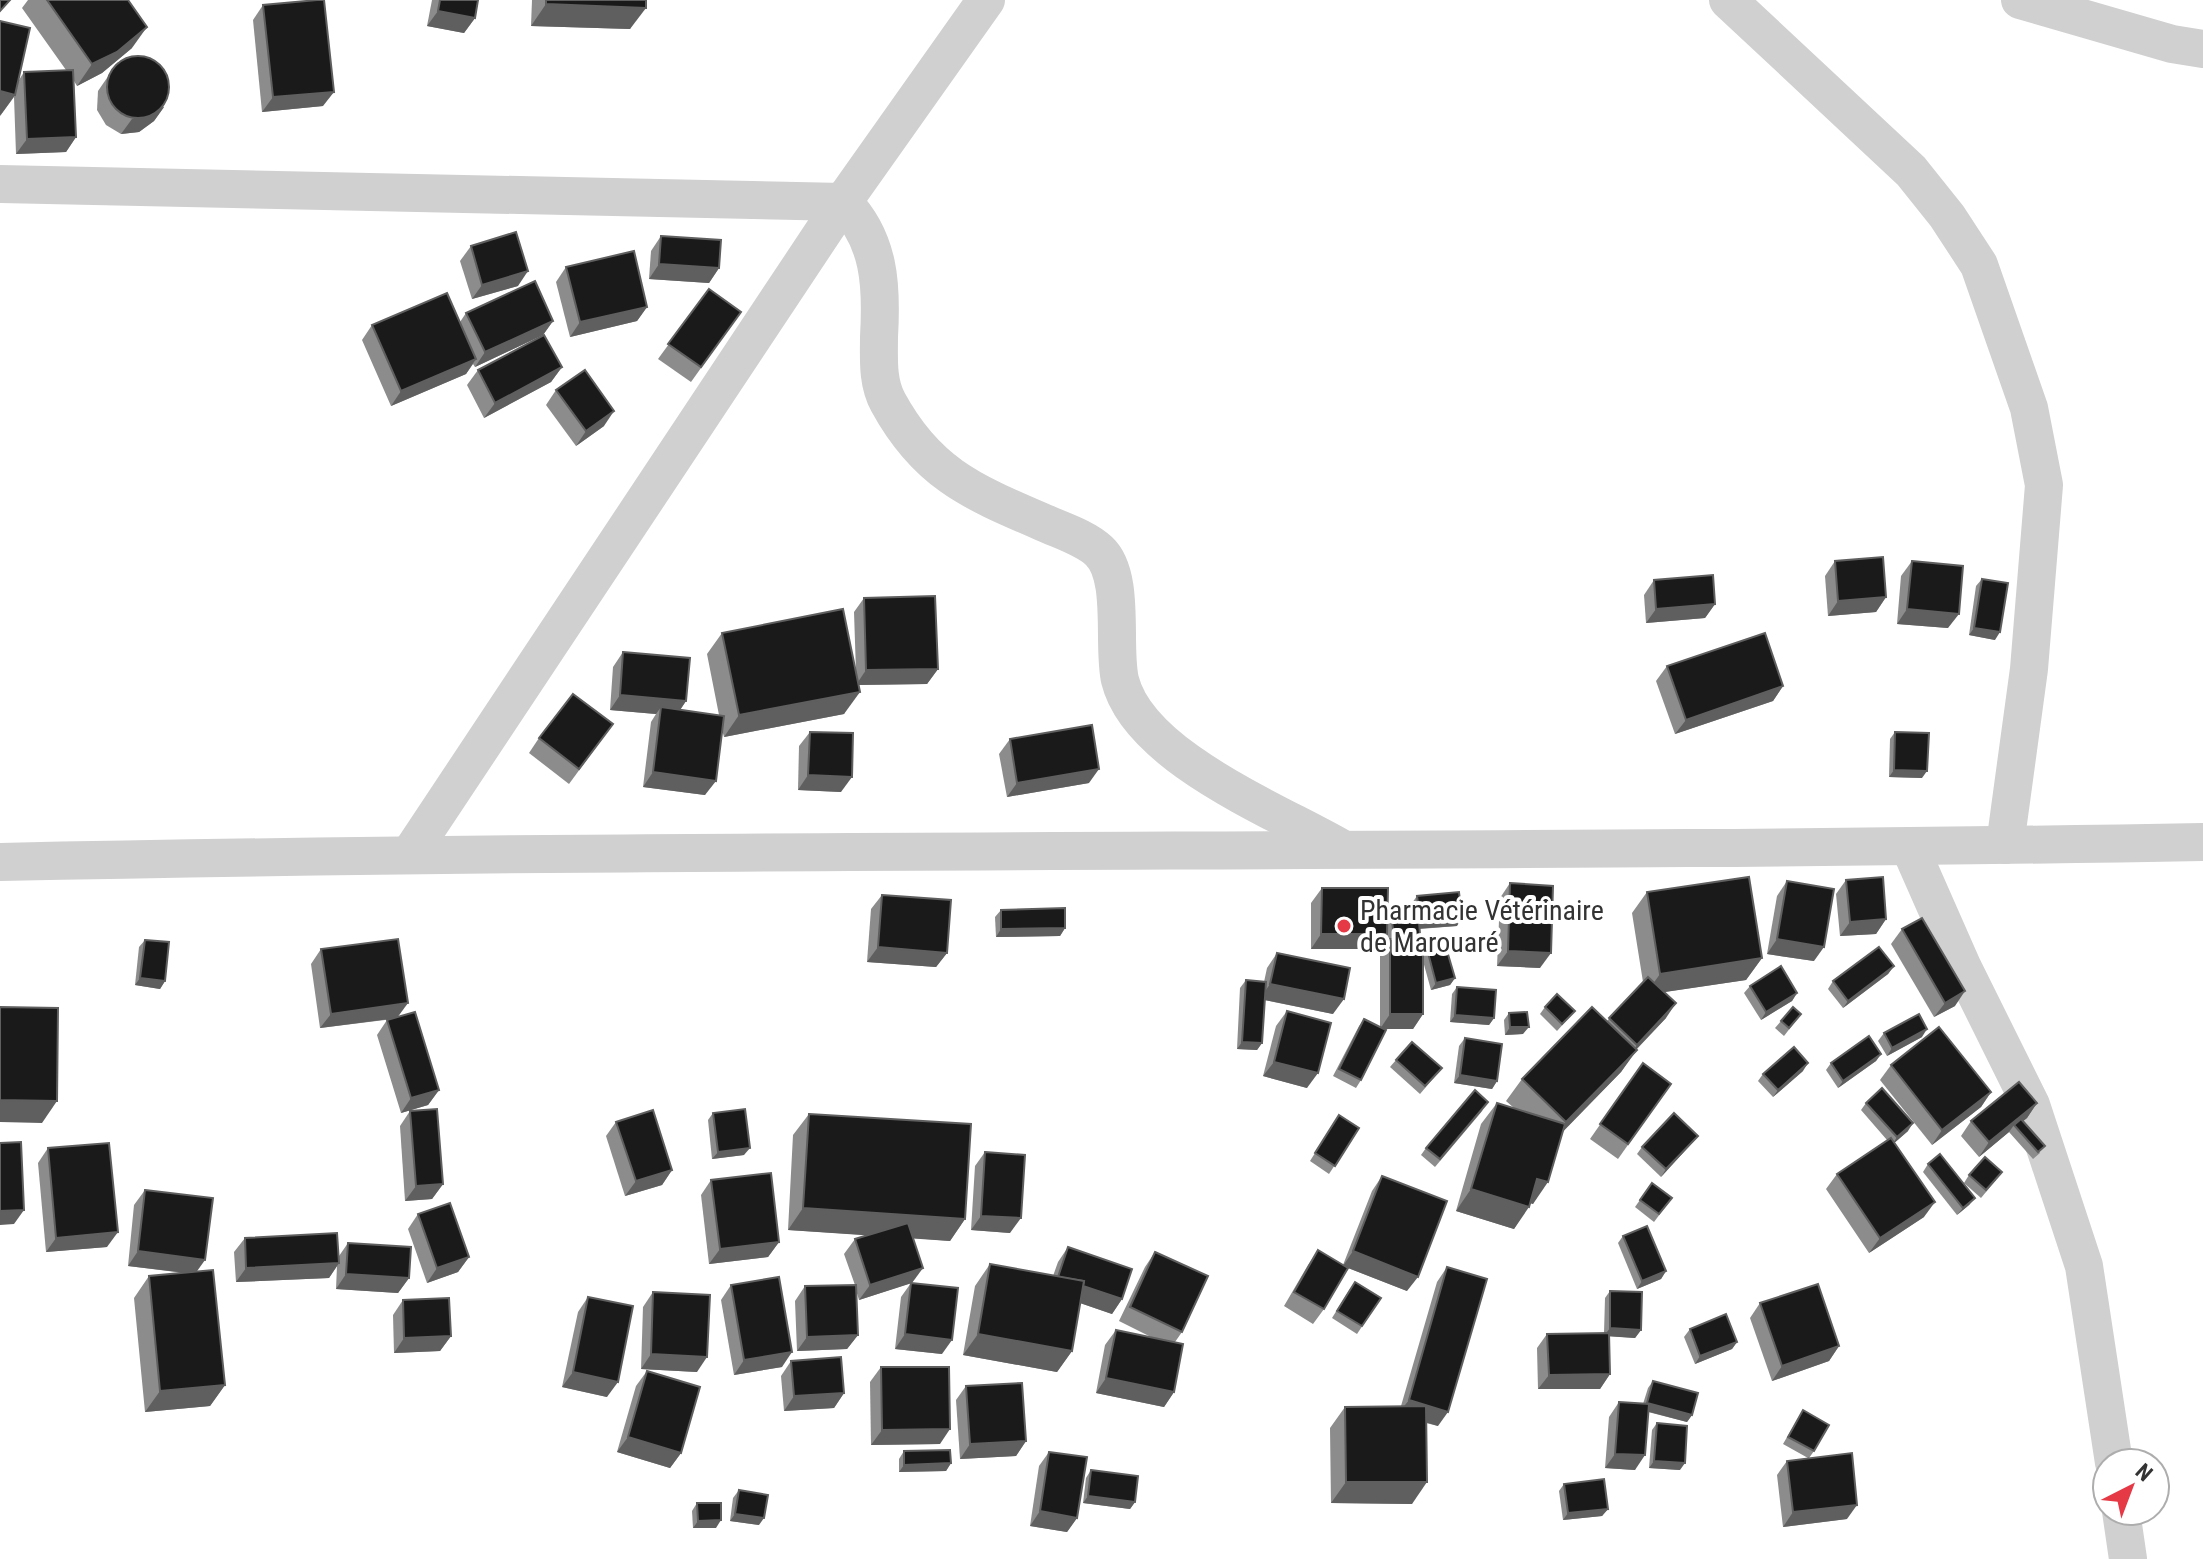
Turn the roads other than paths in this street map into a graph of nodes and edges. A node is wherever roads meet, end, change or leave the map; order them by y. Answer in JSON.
{"nodes":[{"id":1,"x":986,"y":0,"type":"edge"},
{"id":2,"x":1728,"y":0,"type":"edge"},
{"id":3,"x":2020,"y":0,"type":"edge"},
{"id":4,"x":2203,"y":49,"type":"edge"},
{"id":5,"x":0,"y":184,"type":"edge"},
{"id":6,"x":843,"y":202,"type":"junction"},
{"id":7,"x":2203,"y":842,"type":"edge"},
{"id":8,"x":2005,"y":845,"type":"junction"},
{"id":9,"x":1910,"y":848,"type":"junction"},
{"id":10,"x":1343,"y":849,"type":"junction"},
{"id":11,"x":410,"y":854,"type":"junction"},
{"id":12,"x":0,"y":862,"type":"edge"},
{"id":13,"x":2112,"y":1447,"type":"edge"},
{"id":14,"x":2123,"y":1527,"type":"edge"},
{"id":15,"x":2128,"y":1559,"type":"edge"}],
"edges":[{"from":1,"to":6,"type":"street"},
{"from":2,"to":8,"type":"street"},
{"from":3,"to":4,"type":"street"},
{"from":5,"to":6,"type":"street"},
{"from":6,"to":10,"type":"street"},
{"from":6,"to":11,"type":"street"},
{"from":7,"to":8,"type":"street"},
{"from":8,"to":9,"type":"street"},
{"from":9,"to":10,"type":"street"},
{"from":9,"to":13,"type":"street"},
{"from":10,"to":11,"type":"street"},
{"from":11,"to":12,"type":"street"},
{"from":14,"to":15,"type":"street"}]}
